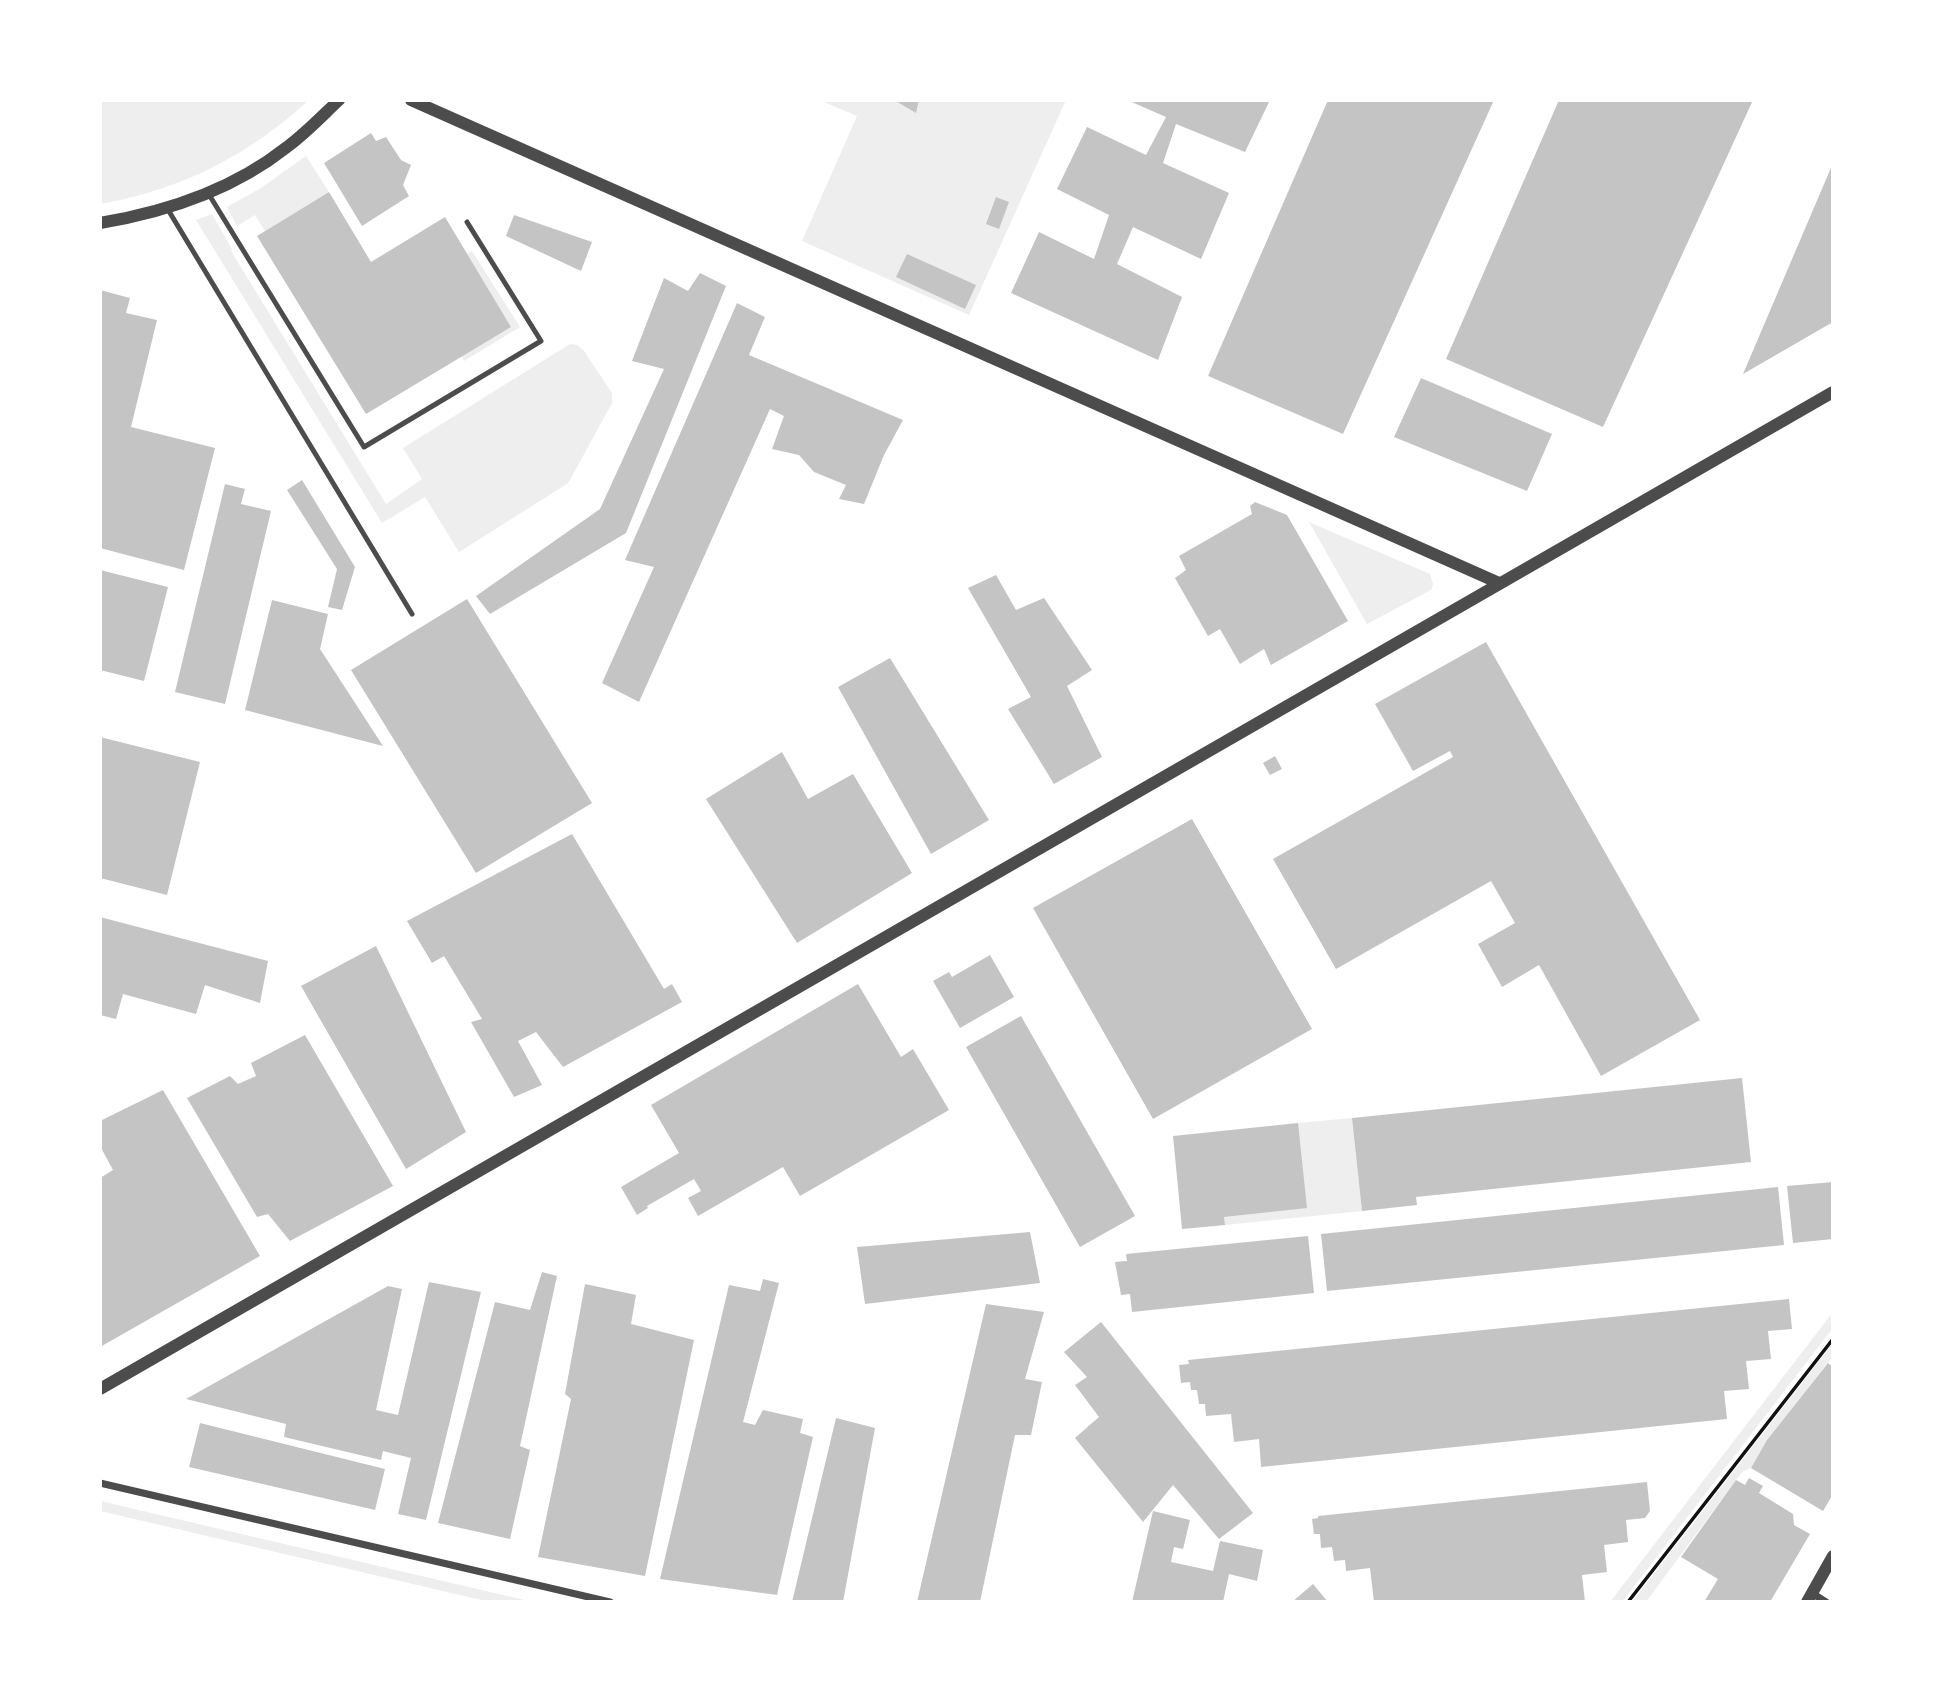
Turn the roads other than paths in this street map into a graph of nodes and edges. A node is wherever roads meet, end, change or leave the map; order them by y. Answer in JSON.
{"nodes":[{"id":1,"x":339,"y":100,"type":"edge"},
{"id":2,"x":411,"y":100,"type":"edge"},
{"id":3,"x":208,"y":193,"type":"junction"},
{"id":4,"x":167,"y":208,"type":"junction"},
{"id":5,"x":467,"y":222,"type":"dead end"},
{"id":6,"x":100,"y":223,"type":"edge"},
{"id":7,"x":1833,"y":391,"type":"edge"},
{"id":8,"x":1499,"y":583,"type":"junction"},
{"id":9,"x":412,"y":614,"type":"dead end"},
{"id":10,"x":100,"y":1389,"type":"edge"},
{"id":11,"x":100,"y":1483,"type":"edge"},
{"id":12,"x":1833,"y":1556,"type":"edge"},
{"id":13,"x":1809,"y":1597,"type":"edge"},
{"id":14,"x":610,"y":1602,"type":"edge"},
{"id":15,"x":1826,"y":1602,"type":"edge"}],
"edges":[{"from":1,"to":3,"type":"street"},
{"from":2,"to":8,"type":"street"},
{"from":3,"to":4,"type":"street"},
{"from":3,"to":5,"type":"lane"},
{"from":4,"to":6,"type":"street"},
{"from":4,"to":9,"type":"lane"},
{"from":7,"to":8,"type":"street"},
{"from":8,"to":10,"type":"street"},
{"from":11,"to":14,"type":"street"},
{"from":12,"to":13,"type":"street"},
{"from":13,"to":15,"type":"street"}]}
